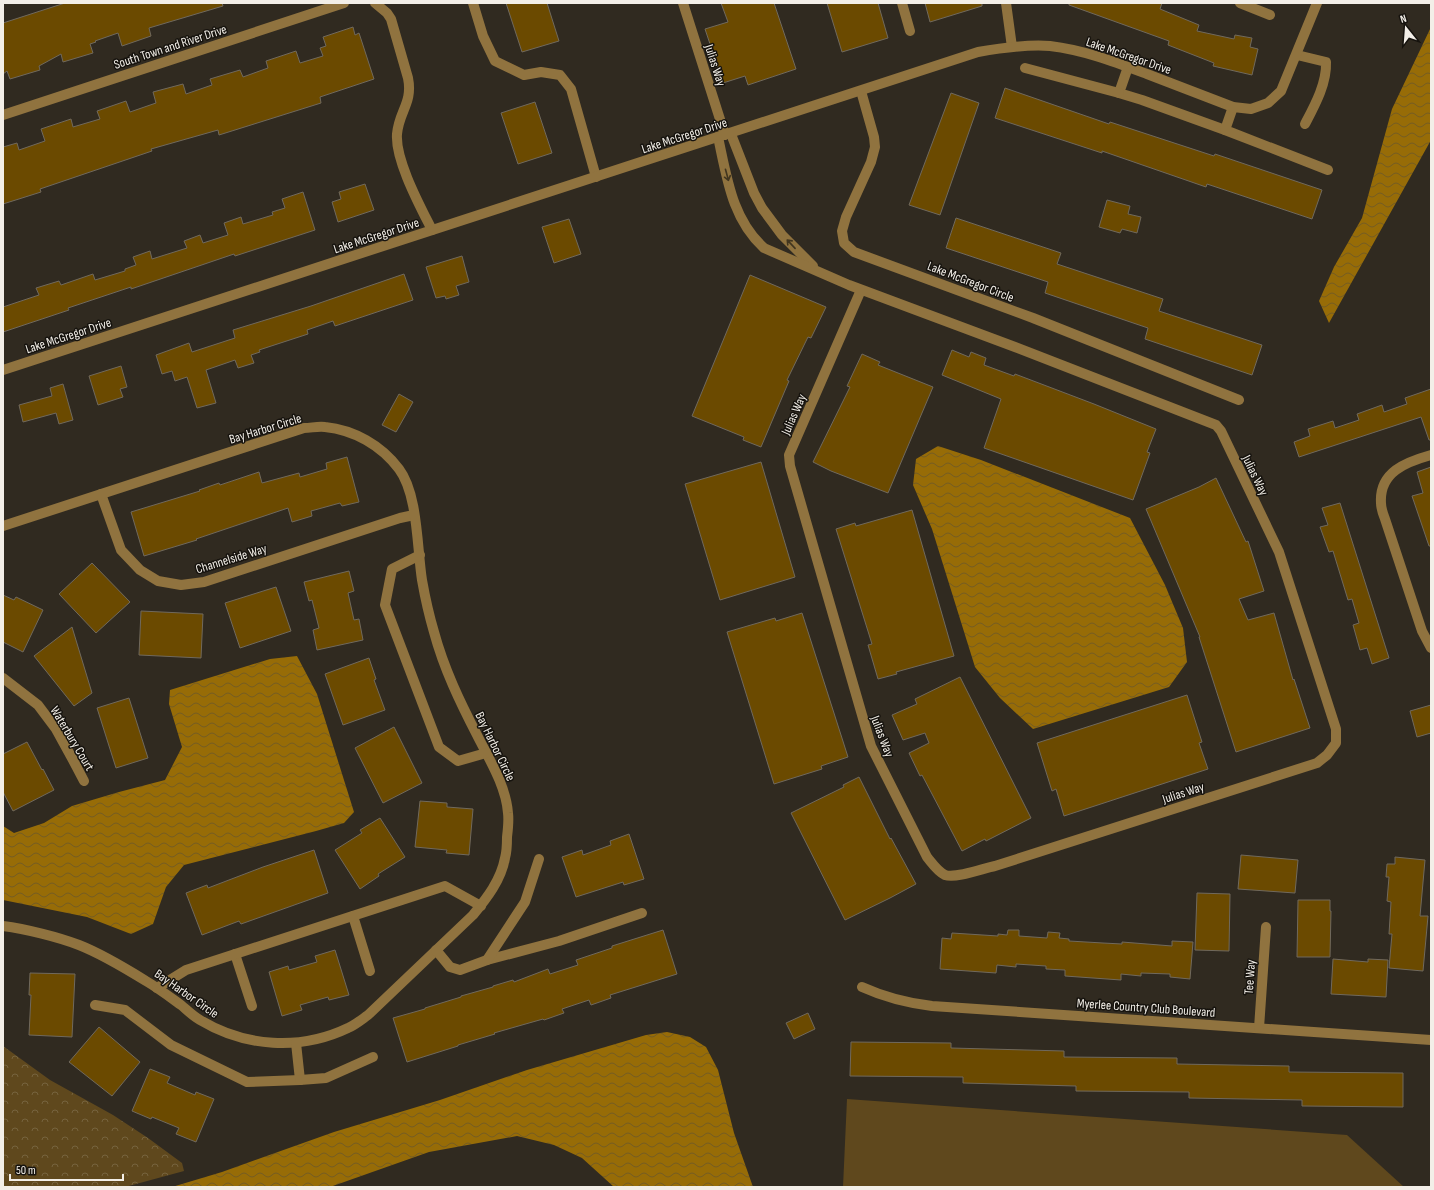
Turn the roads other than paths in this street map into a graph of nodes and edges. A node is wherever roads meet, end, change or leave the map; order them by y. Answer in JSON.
{"nodes":[{"id":1,"x":344,"y":3,"type":"edge"},
{"id":2,"x":375,"y":3,"type":"edge"},
{"id":3,"x":473,"y":3,"type":"edge"},
{"id":4,"x":683,"y":3,"type":"edge"},
{"id":5,"x":902,"y":3,"type":"edge"},
{"id":6,"x":1006,"y":3,"type":"edge"},
{"id":7,"x":1240,"y":3,"type":"edge"},
{"id":8,"x":1317,"y":3,"type":"edge"},
{"id":9,"x":1270,"y":15,"type":"dead end"},
{"id":10,"x":910,"y":31,"type":"dead end"},
{"id":11,"x":1012,"y":47,"type":"junction"},
{"id":12,"x":1297,"y":55,"type":"junction"},
{"id":13,"x":1128,"y":67,"type":"junction"},
{"id":14,"x":1025,"y":68,"type":"dead end"},
{"id":15,"x":861,"y":91,"type":"junction"},
{"id":16,"x":1119,"y":93,"type":"junction"},
{"id":17,"x":1233,"y":107,"type":"junction"},
{"id":18,"x":3,"y":114,"type":"edge"},
{"id":19,"x":1305,"y":124,"type":"dead end"},
{"id":20,"x":1225,"y":130,"type":"junction"},
{"id":21,"x":725,"y":135,"type":"junction"},
{"id":22,"x":1328,"y":170,"type":"dead end"},
{"id":23,"x":596,"y":177,"type":"junction"},
{"id":24,"x":432,"y":230,"type":"junction"},
{"id":25,"x":819,"y":271,"type":"junction"},
{"id":26,"x":861,"y":290,"type":"junction"},
{"id":27,"x":3,"y":370,"type":"edge"},
{"id":28,"x":1239,"y":400,"type":"dead end"},
{"id":29,"x":1431,"y":455,"type":"edge"},
{"id":30,"x":100,"y":494,"type":"junction"},
{"id":31,"x":414,"y":515,"type":"junction"},
{"id":32,"x":3,"y":526,"type":"edge"},
{"id":33,"x":420,"y":555,"type":"junction"},
{"id":34,"x":1431,"y":648,"type":"edge"},
{"id":35,"x":3,"y":678,"type":"edge"},
{"id":36,"x":486,"y":753,"type":"junction"},
{"id":37,"x":84,"y":781,"type":"dead end"},
{"id":38,"x":539,"y":858,"type":"dead end"},
{"id":39,"x":481,"y":906,"type":"junction"},
{"id":40,"x":642,"y":913,"type":"dead end"},
{"id":41,"x":353,"y":916,"type":"junction"},
{"id":42,"x":3,"y":926,"type":"edge"},
{"id":43,"x":1266,"y":927,"type":"dead end"},
{"id":44,"x":436,"y":950,"type":"junction"},
{"id":45,"x":235,"y":954,"type":"junction"},
{"id":46,"x":488,"y":960,"type":"junction"},
{"id":47,"x":370,"y":971,"type":"dead end"},
{"id":48,"x":862,"y":987,"type":"dead end"},
{"id":49,"x":156,"y":988,"type":"junction"},
{"id":50,"x":95,"y":1005,"type":"dead end"},
{"id":51,"x":252,"y":1006,"type":"dead end"},
{"id":52,"x":1259,"y":1028,"type":"junction"},
{"id":53,"x":1431,"y":1040,"type":"edge"},
{"id":54,"x":296,"y":1042,"type":"junction"},
{"id":55,"x":373,"y":1057,"type":"dead end"},
{"id":56,"x":300,"y":1080,"type":"junction"}],
"edges":[{"from":1,"to":18,"type":"street","name":"South Town and River Drive"},
{"from":2,"to":24,"type":"street"},
{"from":3,"to":23,"type":"street"},
{"from":4,"to":21,"type":"street","name":"Julias Way"},
{"from":5,"to":10,"type":"street"},
{"from":6,"to":11,"type":"street"},
{"from":7,"to":9,"type":"street"},
{"from":8,"to":12,"type":"street","name":"Lake McGregor Drive"},
{"from":11,"to":13,"type":"street","name":"Lake McGregor Drive"},
{"from":11,"to":15,"type":"street","name":"Lake McGregor Drive"},
{"from":12,"to":17,"type":"street","name":"Lake McGregor Drive"},
{"from":12,"to":19,"type":"street"},
{"from":13,"to":16,"type":"street"},
{"from":13,"to":17,"type":"street","name":"Lake McGregor Drive"},
{"from":14,"to":16,"type":"street"},
{"from":15,"to":21,"type":"street","name":"Lake McGregor Drive"},
{"from":15,"to":28,"type":"street","name":"Lake McGregor Circle"},
{"from":16,"to":20,"type":"street"},
{"from":17,"to":20,"type":"street"},
{"from":20,"to":22,"type":"street"},
{"from":21,"to":23,"type":"street","name":"Lake McGregor Drive"},
{"from":25,"to":21,"type":"street","name":"Julias Way","one_way":true},
{"from":21,"to":25,"type":"street","name":"Julias Way","one_way":true},
{"from":23,"to":24,"type":"street","name":"Lake McGregor Drive"},
{"from":24,"to":27,"type":"street","name":"Lake McGregor Drive"},
{"from":25,"to":26,"type":"street","name":"Julias Way"},
{"from":26,"to":26,"type":"street","name":"Julias Way"},
{"from":29,"to":34,"type":"street"},
{"from":30,"to":31,"type":"street","name":"Bay Harbor Circle"},
{"from":30,"to":31,"type":"street","name":"Channelside Way"},
{"from":30,"to":32,"type":"street","name":"Bay Harbor Circle"},
{"from":31,"to":33,"type":"street","name":"Bay Harbor Circle"},
{"from":33,"to":36,"type":"street","name":"Bay Harbor Circle"},
{"from":33,"to":36,"type":"street"},
{"from":35,"to":37,"type":"street","name":"Waterbury Court"},
{"from":36,"to":39,"type":"street","name":"Bay Harbor Circle"},
{"from":38,"to":46,"type":"street"},
{"from":39,"to":41,"type":"street"},
{"from":39,"to":44,"type":"street","name":"Bay Harbor Circle"},
{"from":40,"to":46,"type":"street"},
{"from":41,"to":45,"type":"street"},
{"from":41,"to":47,"type":"street"},
{"from":42,"to":49,"type":"street","name":"Bay Harbor Circle"},
{"from":43,"to":52,"type":"street","name":"Tee Way"},
{"from":44,"to":46,"type":"street"},
{"from":44,"to":54,"type":"street","name":"Bay Harbor Circle"},
{"from":45,"to":49,"type":"street"},
{"from":45,"to":51,"type":"street"},
{"from":48,"to":52,"type":"street","name":"Myerlee Country Club Boulevard"},
{"from":49,"to":54,"type":"street","name":"Bay Harbor Circle"},
{"from":50,"to":56,"type":"street"},
{"from":52,"to":53,"type":"street","name":"Myerlee Country Club Boulevard"},
{"from":54,"to":56,"type":"street"},
{"from":55,"to":56,"type":"street"}]}
